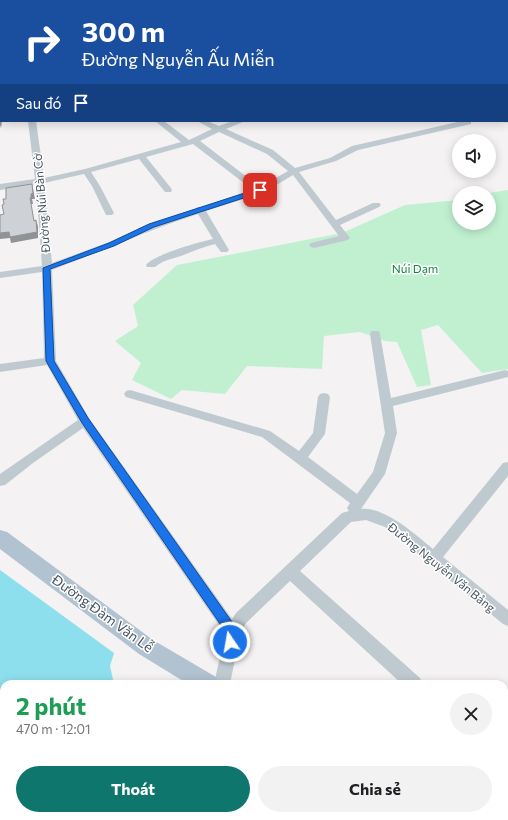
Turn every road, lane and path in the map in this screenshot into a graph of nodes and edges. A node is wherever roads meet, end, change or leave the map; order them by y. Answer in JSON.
{"nodes":[{"id":1,"x":34,"y":122,"type":"edge"},
{"id":2,"x":161,"y":122,"type":"edge"},
{"id":3,"x":203,"y":122,"type":"edge"},
{"id":4,"x":238,"y":122,"type":"edge"},
{"id":5,"x":468,"y":122,"type":"edge"},
{"id":6,"x":218,"y":129,"type":"junction"},
{"id":7,"x":191,"y":142,"type":"junction"},
{"id":8,"x":141,"y":156,"type":"junction"},
{"id":9,"x":294,"y":170,"type":"junction"},
{"id":10,"x":86,"y":171,"type":"junction"},
{"id":11,"x":40,"y":181,"type":"junction"},
{"id":12,"x":0,"y":187,"type":"edge"},
{"id":13,"x":168,"y":190,"type":"dead end"},
{"id":14,"x":260,"y":190,"type":"junction"},
{"id":15,"x":376,"y":204,"type":"dead end"},
{"id":16,"x":200,"y":208,"type":"junction"},
{"id":17,"x":109,"y":213,"type":"dead end"},
{"id":18,"x":335,"y":224,"type":"junction"},
{"id":19,"x":218,"y":240,"type":"junction"},
{"id":20,"x":314,"y":245,"type":"dead end"},
{"id":21,"x":224,"y":250,"type":"dead end"},
{"id":22,"x":151,"y":265,"type":"dead end"},
{"id":23,"x":46,"y":268,"type":"junction"},
{"id":24,"x":0,"y":275,"type":"edge"},
{"id":25,"x":374,"y":334,"type":"dead end"},
{"id":26,"x":50,"y":361,"type":"junction"},
{"id":27,"x":0,"y":368,"type":"edge"},
{"id":28,"x":505,"y":374,"type":"dead end"},
{"id":29,"x":130,"y":394,"type":"dead end"},
{"id":30,"x":324,"y":397,"type":"dead end"},
{"id":31,"x":387,"y":402,"type":"junction"},
{"id":32,"x":85,"y":420,"type":"junction"},
{"id":33,"x":300,"y":458,"type":"junction"},
{"id":34,"x":508,"y":467,"type":"edge"},
{"id":35,"x":0,"y":481,"type":"edge"},
{"id":36,"x":358,"y":502,"type":"junction"},
{"id":37,"x":348,"y":517,"type":"junction"},
{"id":38,"x":0,"y":538,"type":"edge"},
{"id":39,"x":434,"y":558,"type":"junction"},
{"id":40,"x":290,"y":572,"type":"junction"},
{"id":41,"x":508,"y":620,"type":"edge"},
{"id":42,"x":232,"y":633,"type":"junction"},
{"id":43,"x":201,"y":680,"type":"edge"},
{"id":44,"x":223,"y":680,"type":"edge"},
{"id":45,"x":410,"y":680,"type":"edge"}],
"edges":[{"from":1,"to":11,"type":"street","name":"Đường Núi Bàn Cờ"},
{"from":2,"to":7,"type":"street"},
{"from":3,"to":6,"type":"street"},
{"from":4,"to":6,"type":"street"},
{"from":5,"to":9,"type":"street"},
{"from":6,"to":7,"type":"street"},
{"from":6,"to":9,"type":"street"},
{"from":7,"to":8,"type":"street"},
{"from":7,"to":14,"type":"street"},
{"from":8,"to":10,"type":"street"},
{"from":8,"to":13,"type":"street"},
{"from":9,"to":14,"type":"street"},
{"from":9,"to":18,"type":"street"},
{"from":10,"to":11,"type":"street"},
{"from":10,"to":17,"type":"street"},
{"from":11,"to":12,"type":"street"},
{"from":11,"to":23,"type":"street","name":"Đường Núi Bàn Cờ"},
{"from":14,"to":16,"type":"street"},
{"from":15,"to":18,"type":"street"},
{"from":16,"to":19,"type":"street"},
{"from":16,"to":23,"type":"street"},
{"from":18,"to":20,"type":"street"},
{"from":19,"to":21,"type":"street"},
{"from":19,"to":22,"type":"street"},
{"from":23,"to":24,"type":"street"},
{"from":23,"to":26,"type":"street","name":"Đường Núi Bàn Cờ"},
{"from":25,"to":31,"type":"street"},
{"from":26,"to":27,"type":"street"},
{"from":26,"to":32,"type":"street","name":"Đường Núi Bàn Cờ"},
{"from":28,"to":31,"type":"street"},
{"from":29,"to":33,"type":"street"},
{"from":30,"to":33,"type":"street"},
{"from":31,"to":36,"type":"street"},
{"from":32,"to":35,"type":"street"},
{"from":32,"to":42,"type":"street","name":"Đường Núi Bàn Cờ"},
{"from":33,"to":36,"type":"street"},
{"from":34,"to":39,"type":"street"},
{"from":36,"to":37,"type":"street"},
{"from":37,"to":39,"type":"street","name":"Đường Nguyễn Văn Bảng"},
{"from":37,"to":40,"type":"street"},
{"from":38,"to":43,"type":"main road","name":"Đường Đàm Văn Lễ"},
{"from":39,"to":41,"type":"street","name":"Đường Nguyễn Văn Bảng"},
{"from":40,"to":42,"type":"street"},
{"from":40,"to":45,"type":"street"},
{"from":42,"to":44,"type":"street"}]}
